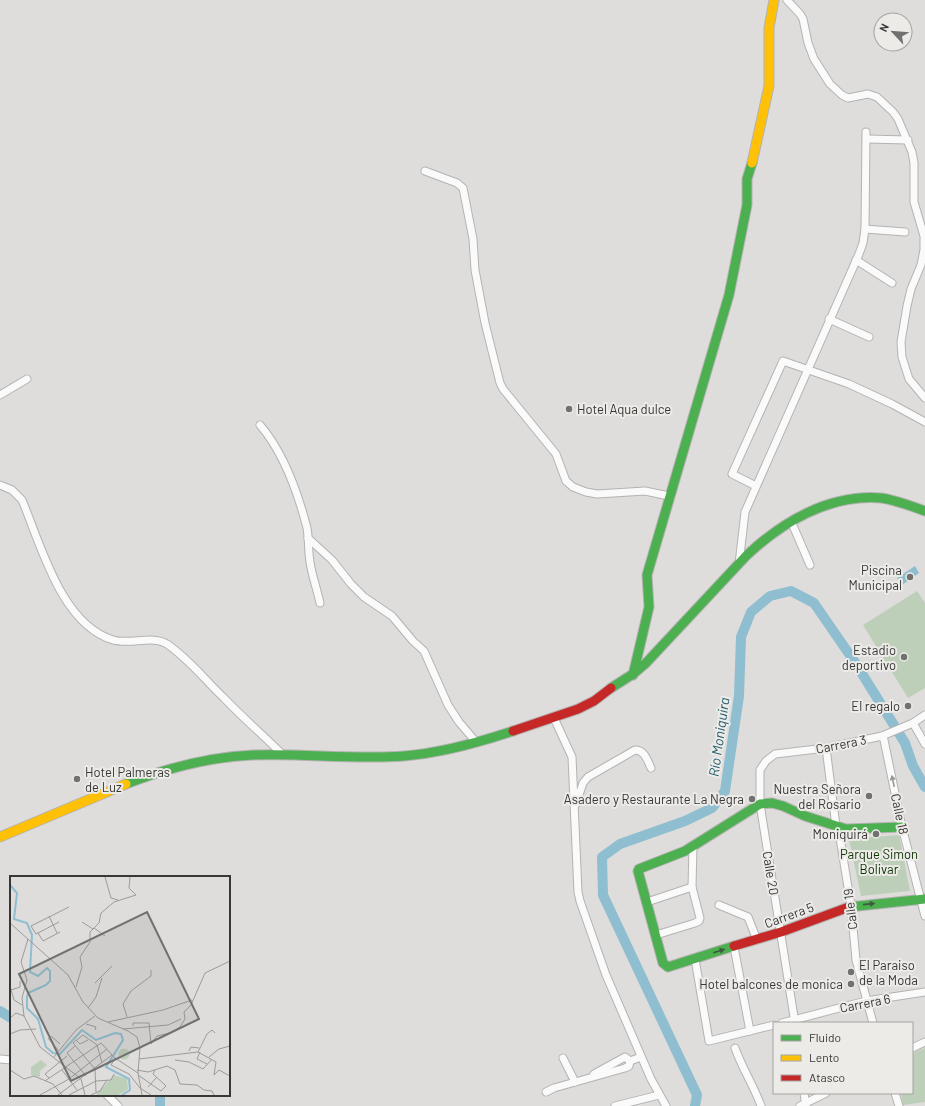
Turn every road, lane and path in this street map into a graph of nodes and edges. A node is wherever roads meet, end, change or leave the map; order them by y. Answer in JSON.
{"nodes":[{"id":1,"x":774,"y":0,"type":"edge"},
{"id":2,"x":787,"y":0,"type":"edge"},
{"id":3,"x":866,"y":132,"type":"dead end"},
{"id":4,"x":867,"y":139,"type":"junction"},
{"id":5,"x":908,"y":140,"type":"junction"},
{"id":6,"x":425,"y":171,"type":"dead end"},
{"id":7,"x":865,"y":229,"type":"junction"},
{"id":8,"x":905,"y":232,"type":"dead end"},
{"id":9,"x":856,"y":260,"type":"junction"},
{"id":10,"x":892,"y":282,"type":"dead end"},
{"id":11,"x":829,"y":319,"type":"junction"},
{"id":12,"x":869,"y":337,"type":"dead end"},
{"id":13,"x":808,"y":370,"type":"junction"},
{"id":14,"x":27,"y":379,"type":"dead end"},
{"id":15,"x":0,"y":395,"type":"edge"},
{"id":16,"x":925,"y":398,"type":"edge"},
{"id":17,"x":925,"y":422,"type":"edge"},
{"id":18,"x":260,"y":426,"type":"dead end"},
{"id":19,"x":0,"y":485,"type":"edge"},
{"id":20,"x":756,"y":486,"type":"junction"},
{"id":21,"x":669,"y":496,"type":"junction"},
{"id":22,"x":925,"y":511,"type":"edge"},
{"id":23,"x":791,"y":522,"type":"junction"},
{"id":24,"x":308,"y":538,"type":"junction"},
{"id":25,"x":739,"y":564,"type":"junction"},
{"id":26,"x":810,"y":565,"type":"dead end"},
{"id":27,"x":320,"y":603,"type":"dead end"},
{"id":28,"x":633,"y":675,"type":"junction"},
{"id":29,"x":925,"y":715,"type":"edge"},
{"id":30,"x":554,"y":718,"type":"junction"},
{"id":31,"x":912,"y":723,"type":"junction"},
{"id":32,"x":885,"y":735,"type":"junction"},
{"id":33,"x":476,"y":742,"type":"junction"},
{"id":34,"x":925,"y":744,"type":"edge"},
{"id":35,"x":826,"y":748,"type":"junction"},
{"id":36,"x":284,"y":755,"type":"junction"},
{"id":37,"x":651,"y":768,"type":"dead end"},
{"id":38,"x":760,"y":770,"type":"joint"},
{"id":39,"x":760,"y":804,"type":"junction"},
{"id":40,"x":574,"y":808,"type":"junction"},
{"id":41,"x":836,"y":826,"type":"junction"},
{"id":42,"x":902,"y":827,"type":"junction"},
{"id":43,"x":0,"y":838,"type":"edge"},
{"id":44,"x":693,"y":846,"type":"junction"},
{"id":45,"x":692,"y":887,"type":"junction"},
{"id":46,"x":923,"y":899,"type":"edge"},
{"id":47,"x":647,"y":902,"type":"junction"},
{"id":48,"x":719,"y":905,"type":"dead end"},
{"id":49,"x":851,"y":906,"type":"junction"},
{"id":50,"x":925,"y":916,"type":"edge"},
{"id":51,"x":781,"y":932,"type":"junction"},
{"id":52,"x":656,"y":935,"type":"junction"},
{"id":53,"x":757,"y":940,"type":"junction"},
{"id":54,"x":734,"y":947,"type":"junction"},
{"id":55,"x":696,"y":959,"type":"junction"},
{"id":56,"x":925,"y":992,"type":"edge"},
{"id":57,"x":866,"y":1001,"type":"junction"},
{"id":58,"x":795,"y":1022,"type":"edge"},
{"id":59,"x":873,"y":1022,"type":"edge"},
{"id":60,"x":773,"y":1025,"type":"edge"},
{"id":61,"x":750,"y":1031,"type":"junction"},
{"id":62,"x":925,"y":1042,"type":"edge"},
{"id":63,"x":735,"y":1048,"type":"dead end"},
{"id":64,"x":913,"y":1048,"type":"edge"},
{"id":65,"x":641,"y":1057,"type":"junction"},
{"id":66,"x":563,"y":1058,"type":"dead end"},
{"id":67,"x":575,"y":1082,"type":"junction"},
{"id":68,"x":546,"y":1092,"type":"dead end"},
{"id":69,"x":804,"y":1094,"type":"edge"},
{"id":70,"x":824,"y":1094,"type":"edge"},
{"id":71,"x":895,"y":1094,"type":"edge"},
{"id":72,"x":659,"y":1095,"type":"junction"},
{"id":73,"x":108,"y":1096,"type":"edge"},
{"id":74,"x":636,"y":1103,"type":"edge"},
{"id":75,"x":804,"y":1105,"type":"edge"},
{"id":76,"x":118,"y":1106,"type":"edge"},
{"id":77,"x":615,"y":1106,"type":"edge"},
{"id":78,"x":666,"y":1106,"type":"edge"},
{"id":79,"x":762,"y":1106,"type":"edge"},
{"id":80,"x":899,"y":1106,"type":"edge"}],
"edges":[{"from":1,"to":21,"type":"street"},
{"from":2,"to":5,"type":"street"},
{"from":3,"to":4,"type":"street"},
{"from":4,"to":5,"type":"street"},
{"from":4,"to":7,"type":"street"},
{"from":5,"to":16,"type":"street"},
{"from":6,"to":21,"type":"street"},
{"from":7,"to":8,"type":"street"},
{"from":7,"to":9,"type":"street"},
{"from":9,"to":10,"type":"street"},
{"from":9,"to":11,"type":"street"},
{"from":11,"to":12,"type":"street"},
{"from":11,"to":13,"type":"street"},
{"from":13,"to":17,"type":"street"},
{"from":13,"to":20,"type":"street"},
{"from":13,"to":20,"type":"street"},
{"from":14,"to":15,"type":"street"},
{"from":18,"to":24,"type":"street"},
{"from":19,"to":36,"type":"street"},
{"from":20,"to":25,"type":"street"},
{"from":21,"to":28,"type":"street"},
{"from":22,"to":23,"type":"street"},
{"from":23,"to":25,"type":"street"},
{"from":23,"to":26,"type":"street"},
{"from":24,"to":27,"type":"street"},
{"from":24,"to":33,"type":"street"},
{"from":25,"to":28,"type":"street"},
{"from":28,"to":30,"type":"street"},
{"from":29,"to":31,"type":"street","name":"Carrera 3"},
{"from":30,"to":33,"type":"street"},
{"from":30,"to":40,"type":"street"},
{"from":31,"to":32,"type":"street","name":"Carrera 3"},
{"from":31,"to":34,"type":"street"},
{"from":32,"to":35,"type":"street","name":"Carrera 3"},
{"from":42,"to":32,"type":"street","name":"Calle 18","one_way":true},
{"from":33,"to":36,"type":"street"},
{"from":35,"to":38,"type":"street","name":"Carrera 3"},
{"from":35,"to":41,"type":"street","name":"Calle 19"},
{"from":36,"to":43,"type":"street"},
{"from":37,"to":40,"type":"street"},
{"from":38,"to":39,"type":"street","name":"Calle 20"},
{"from":39,"to":41,"type":"street"},
{"from":39,"to":44,"type":"street"},
{"from":39,"to":51,"type":"street","name":"Calle 20"},
{"from":40,"to":65,"type":"street"},
{"from":41,"to":42,"type":"street"},
{"from":41,"to":49,"type":"street","name":"Calle 19"},
{"from":42,"to":46,"type":"street","name":"Calle 18"},
{"from":44,"to":45,"type":"street"},
{"from":44,"to":47,"type":"street"},
{"from":45,"to":47,"type":"street"},
{"from":45,"to":52,"type":"street"},
{"from":49,"to":46,"type":"street","name":"Carrera 5","one_way":true},
{"from":46,"to":50,"type":"street","name":"Calle 18"},
{"from":47,"to":52,"type":"street"},
{"from":48,"to":53,"type":"street"},
{"from":49,"to":51,"type":"street","name":"Carrera 5"},
{"from":49,"to":57,"type":"street","name":"Calle 19"},
{"from":51,"to":53,"type":"street","name":"Carrera 5"},
{"from":51,"to":58,"type":"street","name":"Calle 20"},
{"from":52,"to":55,"type":"street","name":"Carrera 5"},
{"from":53,"to":54,"type":"street","name":"Carrera 5"},
{"from":55,"to":54,"type":"street","name":"Carrera 5","one_way":true},
{"from":54,"to":61,"type":"street"},
{"from":55,"to":61,"type":"street"},
{"from":56,"to":57,"type":"street","name":"Carrera 6"},
{"from":57,"to":58,"type":"street","name":"Carrera 6"},
{"from":57,"to":59,"type":"street","name":"Calle 19"},
{"from":60,"to":61,"type":"street"},
{"from":62,"to":64,"type":"street"},
{"from":63,"to":79,"type":"street"},
{"from":65,"to":67,"type":"street"},
{"from":65,"to":72,"type":"street"},
{"from":66,"to":67,"type":"street"},
{"from":67,"to":68,"type":"street"},
{"from":69,"to":75,"type":"street"},
{"from":70,"to":75,"type":"street"},
{"from":71,"to":80,"type":"street"},
{"from":72,"to":74,"type":"street"},
{"from":72,"to":78,"type":"street"},
{"from":73,"to":76,"type":"street"},
{"from":74,"to":77,"type":"street"}]}
